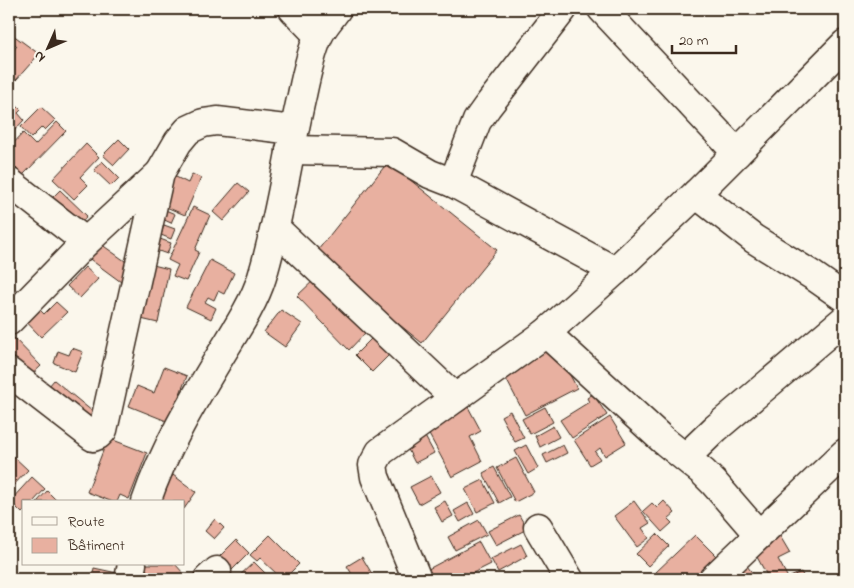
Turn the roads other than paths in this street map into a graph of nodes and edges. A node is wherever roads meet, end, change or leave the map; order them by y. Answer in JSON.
{"nodes":[{"id":1,"x":293,"y":9,"type":"edge"},
{"id":2,"x":337,"y":9,"type":"edge"},
{"id":3,"x":563,"y":9,"type":"edge"},
{"id":4,"x":602,"y":9,"type":"edge"},
{"id":5,"x":318,"y":35,"type":"junction"},
{"id":6,"x":845,"y":44,"type":"edge"},
{"id":7,"x":292,"y":140,"type":"junction"},
{"id":8,"x":737,"y":153,"type":"junction"},
{"id":9,"x":160,"y":173,"type":"junction"},
{"id":10,"x":9,"y":182,"type":"edge"},
{"id":11,"x":453,"y":183,"type":"junction"},
{"id":12,"x":696,"y":194,"type":"junction"},
{"id":13,"x":275,"y":228,"type":"junction"},
{"id":14,"x":86,"y":242,"type":"junction"},
{"id":15,"x":615,"y":272,"type":"junction"},
{"id":16,"x":845,"y":298,"type":"edge"},
{"id":17,"x":845,"y":319,"type":"edge"},
{"id":18,"x":9,"y":321,"type":"edge"},
{"id":19,"x":546,"y":333,"type":"junction"},
{"id":20,"x":9,"y":372,"type":"edge"},
{"id":21,"x":455,"y":398,"type":"junction"},
{"id":22,"x":845,"y":452,"type":"edge"},
{"id":23,"x":686,"y":458,"type":"junction"},
{"id":24,"x":147,"y":500,"type":"edge"},
{"id":25,"x":538,"y":527,"type":"dead end"},
{"id":26,"x":759,"y":535,"type":"junction"},
{"id":27,"x":132,"y":566,"type":"edge"},
{"id":28,"x":129,"y":579,"type":"edge"},
{"id":29,"x":417,"y":579,"type":"edge"},
{"id":30,"x":568,"y":579,"type":"edge"},
{"id":31,"x":713,"y":579,"type":"edge"}],
"edges":[{"from":1,"to":5,"type":"street"},
{"from":2,"to":5,"type":"street"},
{"from":3,"to":11,"type":"street"},
{"from":4,"to":8,"type":"street"},
{"from":5,"to":7,"type":"street"},
{"from":6,"to":8,"type":"street"},
{"from":7,"to":9,"type":"street"},
{"from":7,"to":11,"type":"street"},
{"from":7,"to":13,"type":"street"},
{"from":8,"to":12,"type":"street"},
{"from":9,"to":14,"type":"street"},
{"from":9,"to":20,"type":"street"},
{"from":10,"to":14,"type":"street"},
{"from":11,"to":15,"type":"street"},
{"from":12,"to":15,"type":"street"},
{"from":12,"to":16,"type":"street"},
{"from":13,"to":21,"type":"street"},
{"from":13,"to":24,"type":"street"},
{"from":14,"to":18,"type":"street"},
{"from":15,"to":19,"type":"street"},
{"from":17,"to":23,"type":"street"},
{"from":19,"to":21,"type":"street"},
{"from":19,"to":23,"type":"street"},
{"from":21,"to":29,"type":"street"},
{"from":22,"to":26,"type":"street"},
{"from":23,"to":26,"type":"street"},
{"from":25,"to":30,"type":"street"},
{"from":26,"to":31,"type":"street"},
{"from":27,"to":28,"type":"street"}]}
